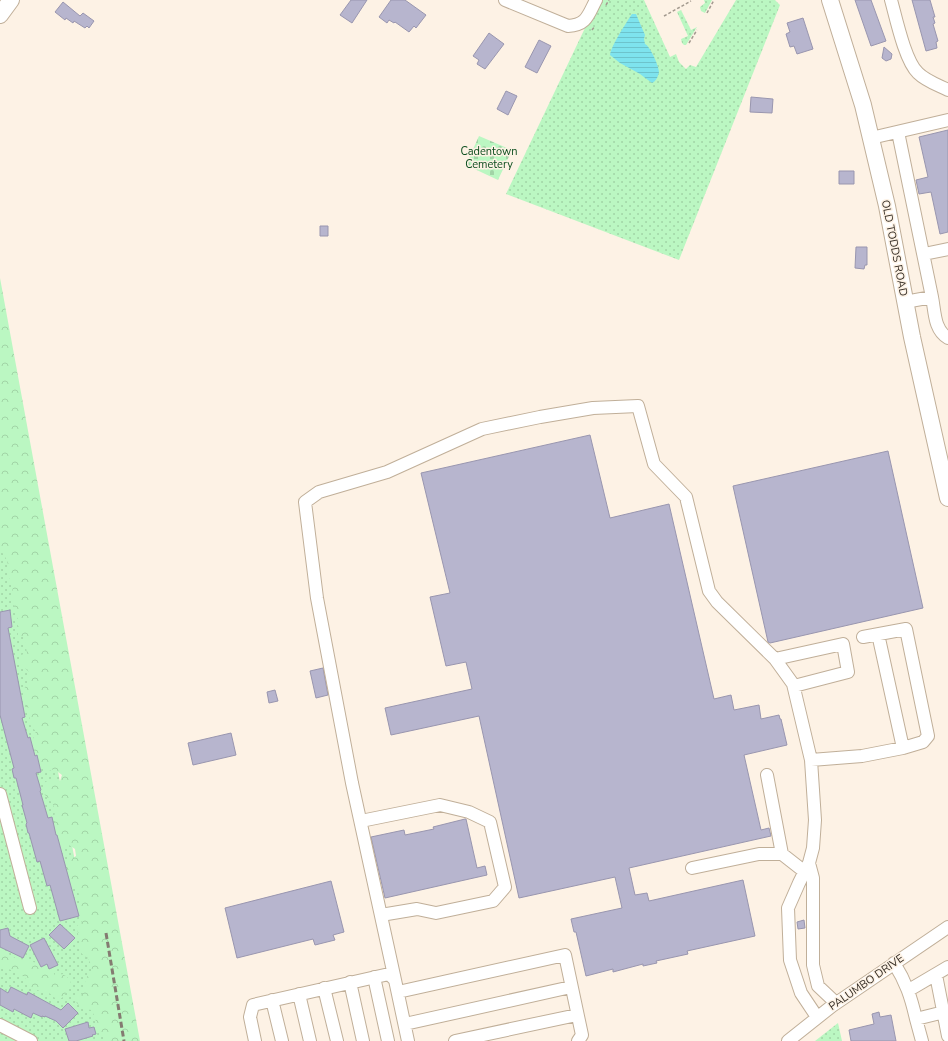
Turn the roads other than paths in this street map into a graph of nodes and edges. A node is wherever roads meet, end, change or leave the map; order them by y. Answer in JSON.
{"nodes":[{"id":1,"x":11,"y":0,"type":"edge"},
{"id":2,"x":505,"y":0,"type":"edge"},
{"id":3,"x":596,"y":0,"type":"edge"},
{"id":4,"x":830,"y":0,"type":"edge"},
{"id":5,"x":890,"y":0,"type":"edge"},
{"id":6,"x":0,"y":15,"type":"edge"},
{"id":7,"x":948,"y":90,"type":"edge"},
{"id":8,"x":948,"y":120,"type":"edge"},
{"id":9,"x":898,"y":132,"type":"junction"},
{"id":10,"x":871,"y":138,"type":"junction"},
{"id":11,"x":948,"y":249,"type":"edge"},
{"id":12,"x":924,"y":254,"type":"junction"},
{"id":13,"x":932,"y":297,"type":"junction"},
{"id":14,"x":905,"y":302,"type":"junction"},
{"id":15,"x":948,"y":338,"type":"edge"},
{"id":16,"x":948,"y":498,"type":"edge"},
{"id":17,"x":878,"y":634,"type":"junction"},
{"id":18,"x":862,"y":638,"type":"dead end"},
{"id":19,"x":775,"y":659,"type":"junction"},
{"id":20,"x":794,"y":686,"type":"junction"},
{"id":21,"x":903,"y":748,"type":"junction"},
{"id":22,"x":811,"y":760,"type":"junction"},
{"id":23,"x":766,"y":774,"type":"dead end"},
{"id":24,"x":0,"y":794,"type":"edge"},
{"id":25,"x":361,"y":821,"type":"junction"},
{"id":26,"x":782,"y":854,"type":"junction"},
{"id":27,"x":692,"y":868,"type":"dead end"},
{"id":28,"x":807,"y":868,"type":"junction"},
{"id":29,"x":30,"y":908,"type":"dead end"},
{"id":30,"x":381,"y":915,"type":"junction"},
{"id":31,"x":948,"y":927,"type":"edge"},
{"id":32,"x":894,"y":963,"type":"junction"},
{"id":33,"x":948,"y":967,"type":"edge"},
{"id":34,"x":815,"y":974,"type":"junction"},
{"id":35,"x":936,"y":975,"type":"junction"},
{"id":36,"x":374,"y":977,"type":"junction"},
{"id":37,"x":395,"y":980,"type":"junction"},
{"id":38,"x":350,"y":982,"type":"junction"},
{"id":39,"x":798,"y":983,"type":"junction"},
{"id":40,"x":571,"y":987,"type":"junction"},
{"id":41,"x":324,"y":988,"type":"junction"},
{"id":42,"x":909,"y":990,"type":"junction"},
{"id":43,"x":398,"y":992,"type":"junction"},
{"id":44,"x":299,"y":994,"type":"junction"},
{"id":45,"x":272,"y":1000,"type":"junction"},
{"id":46,"x":836,"y":1003,"type":"junction"},
{"id":47,"x":945,"y":1012,"type":"edge"},
{"id":48,"x":577,"y":1015,"type":"junction"},
{"id":49,"x":818,"y":1017,"type":"junction"},
{"id":50,"x":916,"y":1019,"type":"junction"},
{"id":51,"x":405,"y":1024,"type":"junction"},
{"id":52,"x":0,"y":1025,"type":"edge"},
{"id":53,"x":948,"y":1036,"type":"edge"},
{"id":54,"x":31,"y":1041,"type":"edge"},
{"id":55,"x":255,"y":1041,"type":"edge"},
{"id":56,"x":282,"y":1041,"type":"edge"},
{"id":57,"x":310,"y":1041,"type":"edge"},
{"id":58,"x":337,"y":1041,"type":"edge"},
{"id":59,"x":363,"y":1041,"type":"edge"},
{"id":60,"x":388,"y":1041,"type":"edge"},
{"id":61,"x":408,"y":1041,"type":"edge"},
{"id":62,"x":456,"y":1041,"type":"edge"},
{"id":63,"x":578,"y":1041,"type":"edge"},
{"id":64,"x":788,"y":1041,"type":"edge"},
{"id":65,"x":922,"y":1041,"type":"edge"}],
"edges":[{"from":1,"to":6,"type":"main road"},
{"from":2,"to":3,"type":"street"},
{"from":4,"to":10,"type":"main road","name":"OLD TODDS ROAD"},
{"from":5,"to":7,"type":"street"},
{"from":8,"to":9,"type":"street"},
{"from":9,"to":10,"type":"street"},
{"from":9,"to":12,"type":"street"},
{"from":10,"to":14,"type":"main road","name":"OLD TODDS ROAD"},
{"from":11,"to":12,"type":"street"},
{"from":12,"to":13,"type":"street"},
{"from":13,"to":14,"type":"street"},
{"from":13,"to":15,"type":"street"},
{"from":14,"to":16,"type":"main road","name":"OLD TODDS ROAD"},
{"from":17,"to":18,"type":"street"},
{"from":17,"to":21,"type":"street"},
{"from":17,"to":21,"type":"street"},
{"from":19,"to":20,"type":"street"},
{"from":19,"to":20,"type":"street"},
{"from":19,"to":25,"type":"street"},
{"from":20,"to":22,"type":"street"},
{"from":21,"to":22,"type":"street"},
{"from":22,"to":28,"type":"street"},
{"from":23,"to":26,"type":"street"},
{"from":24,"to":29,"type":"street"},
{"from":25,"to":30,"type":"street"},
{"from":25,"to":30,"type":"street"},
{"from":26,"to":27,"type":"street"},
{"from":26,"to":28,"type":"street"},
{"from":28,"to":34,"type":"street"},
{"from":28,"to":39,"type":"street"},
{"from":30,"to":37,"type":"street"},
{"from":31,"to":32,"type":"street","name":"PALUMBO DRIVE"},
{"from":32,"to":42,"type":"street"},
{"from":32,"to":46,"type":"street","name":"PALUMBO DRIVE"},
{"from":33,"to":35,"type":"street"},
{"from":34,"to":39,"type":"street"},
{"from":34,"to":46,"type":"street"},
{"from":35,"to":42,"type":"street"},
{"from":35,"to":47,"type":"street"},
{"from":36,"to":37,"type":"street"},
{"from":36,"to":38,"type":"street"},
{"from":36,"to":60,"type":"street"},
{"from":37,"to":43,"type":"street"},
{"from":38,"to":41,"type":"street"},
{"from":38,"to":59,"type":"street"},
{"from":39,"to":49,"type":"street"},
{"from":40,"to":43,"type":"street"},
{"from":40,"to":48,"type":"street"},
{"from":40,"to":51,"type":"street"},
{"from":41,"to":44,"type":"street"},
{"from":41,"to":58,"type":"street"},
{"from":42,"to":50,"type":"street"},
{"from":43,"to":51,"type":"street"},
{"from":44,"to":45,"type":"street"},
{"from":44,"to":57,"type":"street"},
{"from":45,"to":55,"type":"street"},
{"from":45,"to":56,"type":"street"},
{"from":46,"to":49,"type":"street","name":"PALUMBO DRIVE"},
{"from":47,"to":50,"type":"street"},
{"from":47,"to":53,"type":"street"},
{"from":48,"to":62,"type":"street"},
{"from":48,"to":63,"type":"street"},
{"from":49,"to":64,"type":"street","name":"PALUMBO DRIVE"},
{"from":50,"to":65,"type":"street"},
{"from":51,"to":61,"type":"street"},
{"from":52,"to":54,"type":"street"}]}
